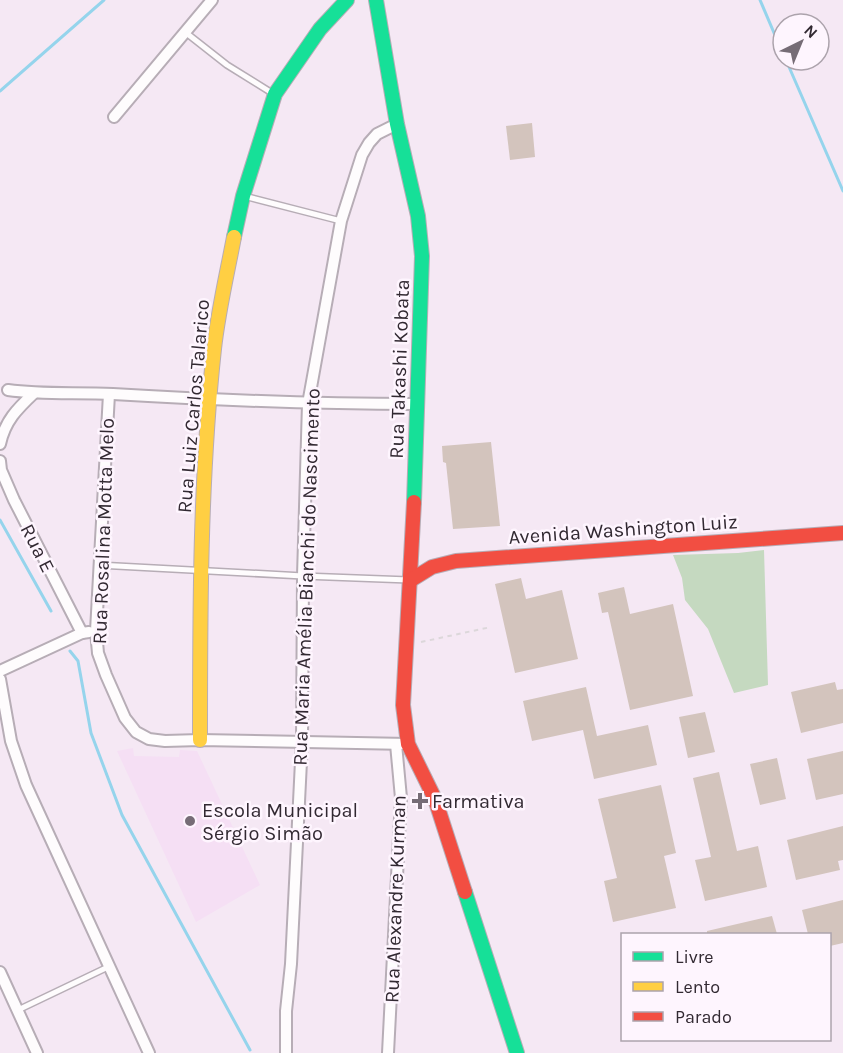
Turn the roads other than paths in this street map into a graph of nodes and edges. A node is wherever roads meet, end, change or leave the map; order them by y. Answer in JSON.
{"nodes":[{"id":1,"x":212,"y":0,"type":"edge"},
{"id":2,"x":347,"y":0,"type":"edge"},
{"id":3,"x":376,"y":0,"type":"edge"},
{"id":4,"x":186,"y":32,"type":"junction"},
{"id":5,"x":275,"y":94,"type":"junction"},
{"id":6,"x":114,"y":117,"type":"dead end"},
{"id":7,"x":398,"y":124,"type":"junction"},
{"id":8,"x":243,"y":196,"type":"junction"},
{"id":9,"x":341,"y":221,"type":"junction"},
{"id":10,"x":8,"y":390,"type":"dead end"},
{"id":11,"x":34,"y":393,"type":"junction"},
{"id":12,"x":109,"y":394,"type":"junction"},
{"id":13,"x":210,"y":400,"type":"junction"},
{"id":14,"x":308,"y":404,"type":"junction"},
{"id":15,"x":417,"y":404,"type":"junction"},
{"id":16,"x":0,"y":444,"type":"edge"},
{"id":17,"x":0,"y":460,"type":"edge"},
{"id":18,"x":843,"y":533,"type":"edge"},
{"id":19,"x":98,"y":565,"type":"junction"},
{"id":20,"x":200,"y":571,"type":"junction"},
{"id":21,"x":303,"y":576,"type":"junction"},
{"id":22,"x":411,"y":580,"type":"junction"},
{"id":23,"x":96,"y":631,"type":"junction"},
{"id":24,"x":82,"y":633,"type":"junction"},
{"id":25,"x":0,"y":671,"type":"edge"},
{"id":26,"x":0,"y":679,"type":"edge"},
{"id":27,"x":200,"y":740,"type":"junction"},
{"id":28,"x":302,"y":741,"type":"junction"},
{"id":29,"x":402,"y":744,"type":"junction"},
{"id":30,"x":108,"y":967,"type":"junction"},
{"id":31,"x":0,"y":972,"type":"edge"},
{"id":32,"x":18,"y":1010,"type":"junction"},
{"id":33,"x":37,"y":1053,"type":"edge"},
{"id":34,"x":149,"y":1053,"type":"edge"},
{"id":35,"x":286,"y":1053,"type":"edge"},
{"id":36,"x":388,"y":1053,"type":"edge"},
{"id":37,"x":517,"y":1053,"type":"edge"}],
"edges":[{"from":1,"to":4,"type":"street"},
{"from":2,"to":5,"type":"street","name":"Rua Luiz Carlos Talarico"},
{"from":3,"to":7,"type":"street","name":"Rua Takashi Kobata"},
{"from":4,"to":5,"type":"lane"},
{"from":4,"to":6,"type":"street"},
{"from":5,"to":8,"type":"street","name":"Rua Luiz Carlos Talarico"},
{"from":7,"to":9,"type":"street","name":"Rua Maria Amélia Bianchi do Nascimento"},
{"from":7,"to":15,"type":"street","name":"Rua Takashi Kobata"},
{"from":8,"to":9,"type":"lane"},
{"from":8,"to":13,"type":"street","name":"Rua Luiz Carlos Talarico"},
{"from":9,"to":14,"type":"street","name":"Rua Maria Amélia Bianchi do Nascimento"},
{"from":10,"to":11,"type":"street"},
{"from":11,"to":12,"type":"street"},
{"from":11,"to":16,"type":"street"},
{"from":12,"to":13,"type":"street"},
{"from":12,"to":19,"type":"street","name":"Rua Rosalina Motta Melo"},
{"from":13,"to":14,"type":"street"},
{"from":13,"to":20,"type":"street","name":"Rua Luiz Carlos Talarico"},
{"from":14,"to":15,"type":"street"},
{"from":14,"to":21,"type":"street","name":"Rua Maria Amélia Bianchi do Nascimento"},
{"from":15,"to":22,"type":"street","name":"Rua Takashi Kobata"},
{"from":17,"to":24,"type":"street","name":"Rua E"},
{"from":18,"to":22,"type":"street","name":"Avenida Washington Luiz"},
{"from":19,"to":20,"type":"lane"},
{"from":19,"to":23,"type":"street","name":"Rua Rosalina Motta Melo"},
{"from":20,"to":21,"type":"lane"},
{"from":20,"to":27,"type":"street","name":"Rua Luiz Carlos Talarico"},
{"from":21,"to":22,"type":"lane"},
{"from":21,"to":28,"type":"street","name":"Rua Maria Amélia Bianchi do Nascimento"},
{"from":22,"to":29,"type":"street","name":"Rua Takashi Kobata"},
{"from":23,"to":24,"type":"street"},
{"from":23,"to":27,"type":"street","name":"Rua Rosalina Motta Melo"},
{"from":24,"to":25,"type":"street"},
{"from":26,"to":30,"type":"street"},
{"from":27,"to":28,"type":"street"},
{"from":28,"to":29,"type":"street"},
{"from":28,"to":35,"type":"street","name":"Rua Maria Amélia Bianchi do Nascimento"},
{"from":29,"to":36,"type":"street","name":"Rua Alexandre Kurman"},
{"from":29,"to":37,"type":"street"},
{"from":30,"to":32,"type":"lane"},
{"from":30,"to":34,"type":"street"},
{"from":31,"to":32,"type":"street"},
{"from":32,"to":33,"type":"street"}]}
